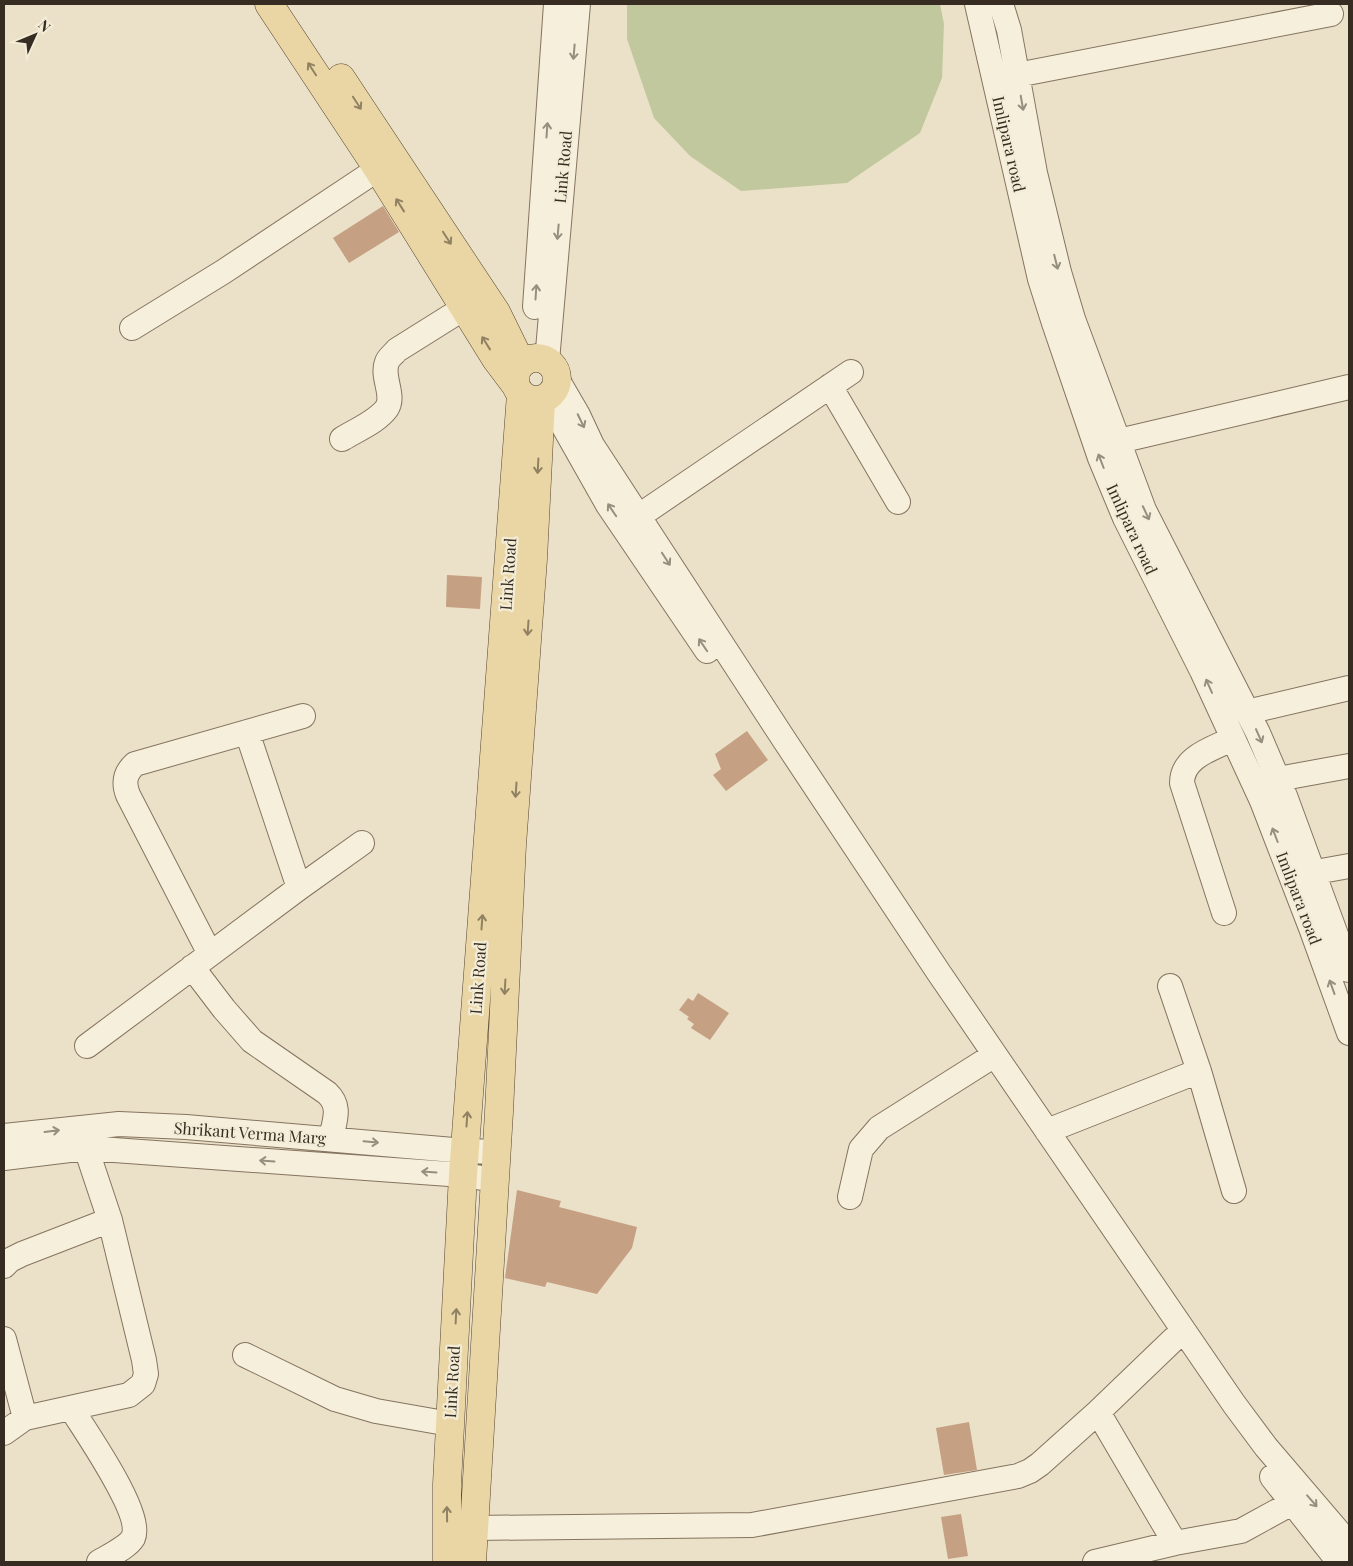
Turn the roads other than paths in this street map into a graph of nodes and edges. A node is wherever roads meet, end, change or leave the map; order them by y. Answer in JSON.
{"nodes":[{"id":1,"x":269,"y":4,"type":"edge"},
{"id":2,"x":292,"y":4,"type":"edge"},
{"id":3,"x":556,"y":4,"type":"edge"},
{"id":4,"x":578,"y":4,"type":"edge"},
{"id":5,"x":976,"y":4,"type":"edge"},
{"id":6,"x":1001,"y":4,"type":"edge"},
{"id":7,"x":1332,"y":14,"type":"dead end"},
{"id":8,"x":1017,"y":75,"type":"junction"},
{"id":9,"x":378,"y":169,"type":"junction"},
{"id":10,"x":474,"y":302,"type":"junction"},
{"id":11,"x":132,"y":328,"type":"dead end"},
{"id":12,"x":852,"y":372,"type":"dead end"},
{"id":13,"x":535,"y":379,"type":"junction"},
{"id":14,"x":830,"y":386,"type":"junction"},
{"id":15,"x":1349,"y":387,"type":"edge"},
{"id":16,"x":342,"y":439,"type":"dead end"},
{"id":17,"x":1119,"y":441,"type":"junction"},
{"id":18,"x":898,"y":502,"type":"dead end"},
{"id":19,"x":639,"y":516,"type":"junction"},
{"id":20,"x":1349,"y":688,"type":"edge"},
{"id":21,"x":1247,"y":712,"type":"junction"},
{"id":22,"x":303,"y":716,"type":"dead end"},
{"id":23,"x":246,"y":732,"type":"junction"},
{"id":24,"x":1232,"y":739,"type":"junction"},
{"id":25,"x":1349,"y":766,"type":"edge"},
{"id":26,"x":1278,"y":779,"type":"junction"},
{"id":27,"x":362,"y":843,"type":"dead end"},
{"id":28,"x":1349,"y":866,"type":"edge"},
{"id":29,"x":1302,"y":874,"type":"junction"},
{"id":30,"x":299,"y":888,"type":"junction"},
{"id":31,"x":1224,"y":913,"type":"dead end"},
{"id":32,"x":201,"y":960,"type":"junction"},
{"id":33,"x":1348,"y":961,"type":"edge"},
{"id":34,"x":1170,"y":986,"type":"dead end"},
{"id":35,"x":1349,"y":1032,"type":"edge"},
{"id":36,"x":86,"y":1046,"type":"dead end"},
{"id":37,"x":985,"y":1061,"type":"junction"},
{"id":38,"x":1199,"y":1071,"type":"junction"},
{"id":39,"x":1047,"y":1131,"type":"junction"},
{"id":40,"x":4,"y":1136,"type":"edge"},
{"id":41,"x":332,"y":1139,"type":"junction"},
{"id":42,"x":86,"y":1148,"type":"junction"},
{"id":43,"x":497,"y":1152,"type":"junction"},
{"id":44,"x":4,"y":1158,"type":"edge"},
{"id":45,"x":464,"y":1163,"type":"junction"},
{"id":46,"x":495,"y":1180,"type":"junction"},
{"id":47,"x":1234,"y":1191,"type":"dead end"},
{"id":48,"x":850,"y":1197,"type":"dead end"},
{"id":49,"x":110,"y":1220,"type":"junction"},
{"id":50,"x":4,"y":1266,"type":"edge"},
{"id":51,"x":1179,"y":1335,"type":"junction"},
{"id":52,"x":4,"y":1339,"type":"edge"},
{"id":53,"x":245,"y":1355,"type":"dead end"},
{"id":54,"x":71,"y":1408,"type":"junction"},
{"id":55,"x":1098,"y":1412,"type":"junction"},
{"id":56,"x":25,"y":1418,"type":"junction"},
{"id":57,"x":450,"y":1424,"type":"junction"},
{"id":58,"x":4,"y":1433,"type":"edge"},
{"id":59,"x":1292,"y":1503,"type":"junction"},
{"id":60,"x":474,"y":1528,"type":"junction"},
{"id":61,"x":1175,"y":1544,"type":"junction"},
{"id":62,"x":1337,"y":1555,"type":"edge"},
{"id":63,"x":99,"y":1562,"type":"edge"},
{"id":64,"x":448,"y":1562,"type":"edge"},
{"id":65,"x":472,"y":1562,"type":"edge"},
{"id":66,"x":1095,"y":1562,"type":"edge"}],
"edges":[{"from":9,"to":1,"type":"main road","one_way":true},
{"from":2,"to":10,"type":"main road","one_way":true},
{"from":13,"to":3,"type":"street","name":"Link Road","one_way":true},
{"from":4,"to":13,"type":"street","name":"Link Road","one_way":true},
{"from":24,"to":5,"type":"street","name":"Imlipara road","one_way":true},
{"from":6,"to":8,"type":"street","name":"Imlipara road"},
{"from":7,"to":8,"type":"street"},
{"from":8,"to":17,"type":"street","name":"Imlipara road","one_way":true},
{"from":10,"to":9,"type":"main road","one_way":true},
{"from":9,"to":11,"type":"street"},
{"from":10,"to":13,"type":"main road"},
{"from":10,"to":16,"type":"street"},
{"from":12,"to":14,"type":"street"},
{"from":13,"to":19,"type":"street","one_way":true},
{"from":37,"to":13,"type":"street","one_way":true},
{"from":13,"to":43,"type":"main road","name":"Link Road","one_way":true},
{"from":45,"to":13,"type":"main road","name":"Link Road","one_way":true},
{"from":14,"to":18,"type":"street"},
{"from":14,"to":19,"type":"street"},
{"from":15,"to":17,"type":"street"},
{"from":17,"to":21,"type":"street","name":"Imlipara road","one_way":true},
{"from":19,"to":39,"type":"street","one_way":true},
{"from":20,"to":21,"type":"street"},
{"from":21,"to":26,"type":"street","name":"Imlipara road","one_way":true},
{"from":22,"to":23,"type":"street"},
{"from":23,"to":30,"type":"street"},
{"from":23,"to":32,"type":"street"},
{"from":29,"to":24,"type":"street","name":"Imlipara road","one_way":true},
{"from":24,"to":31,"type":"street"},
{"from":25,"to":26,"type":"street"},
{"from":26,"to":29,"type":"street","name":"Imlipara road"},
{"from":27,"to":30,"type":"street"},
{"from":28,"to":29,"type":"street"},
{"from":29,"to":33,"type":"street","name":"Imlipara road"},
{"from":35,"to":29,"type":"street","name":"Imlipara road","one_way":true},
{"from":30,"to":32,"type":"street"},
{"from":32,"to":36,"type":"street"},
{"from":32,"to":41,"type":"street"},
{"from":34,"to":38,"type":"street"},
{"from":37,"to":48,"type":"street"},
{"from":37,"to":51,"type":"street"},
{"from":38,"to":39,"type":"street"},
{"from":38,"to":47,"type":"street"},
{"from":39,"to":51,"type":"street"},
{"from":40,"to":41,"type":"street","name":"Shrikant Verma Marg","one_way":true},
{"from":41,"to":45,"type":"street","name":"Shrikant Verma Marg","one_way":true},
{"from":42,"to":44,"type":"street","name":"Shrikant Verma Marg"},
{"from":45,"to":42,"type":"street","name":"Shrikant Verma Marg","one_way":true},
{"from":42,"to":49,"type":"street"},
{"from":43,"to":45,"type":"street","name":"Shrikant Verma Marg"},
{"from":43,"to":46,"type":"main road","name":"Link Road"},
{"from":45,"to":46,"type":"street","name":"Shrikant Verma Marg"},
{"from":57,"to":45,"type":"main road","name":"Link Road","one_way":true},
{"from":46,"to":60,"type":"main road","name":"Link Road"},
{"from":49,"to":50,"type":"street"},
{"from":49,"to":54,"type":"street"},
{"from":51,"to":55,"type":"street"},
{"from":51,"to":59,"type":"street"},
{"from":51,"to":62,"type":"street","one_way":true},
{"from":52,"to":56,"type":"street"},
{"from":53,"to":57,"type":"street"},
{"from":54,"to":56,"type":"street"},
{"from":54,"to":63,"type":"street"},
{"from":55,"to":60,"type":"street"},
{"from":55,"to":61,"type":"street"},
{"from":56,"to":58,"type":"street"},
{"from":64,"to":57,"type":"main road","name":"Link Road","one_way":true},
{"from":59,"to":61,"type":"street"},
{"from":59,"to":62,"type":"street"},
{"from":60,"to":65,"type":"main road","name":"Link Road"},
{"from":61,"to":66,"type":"street"}]}
